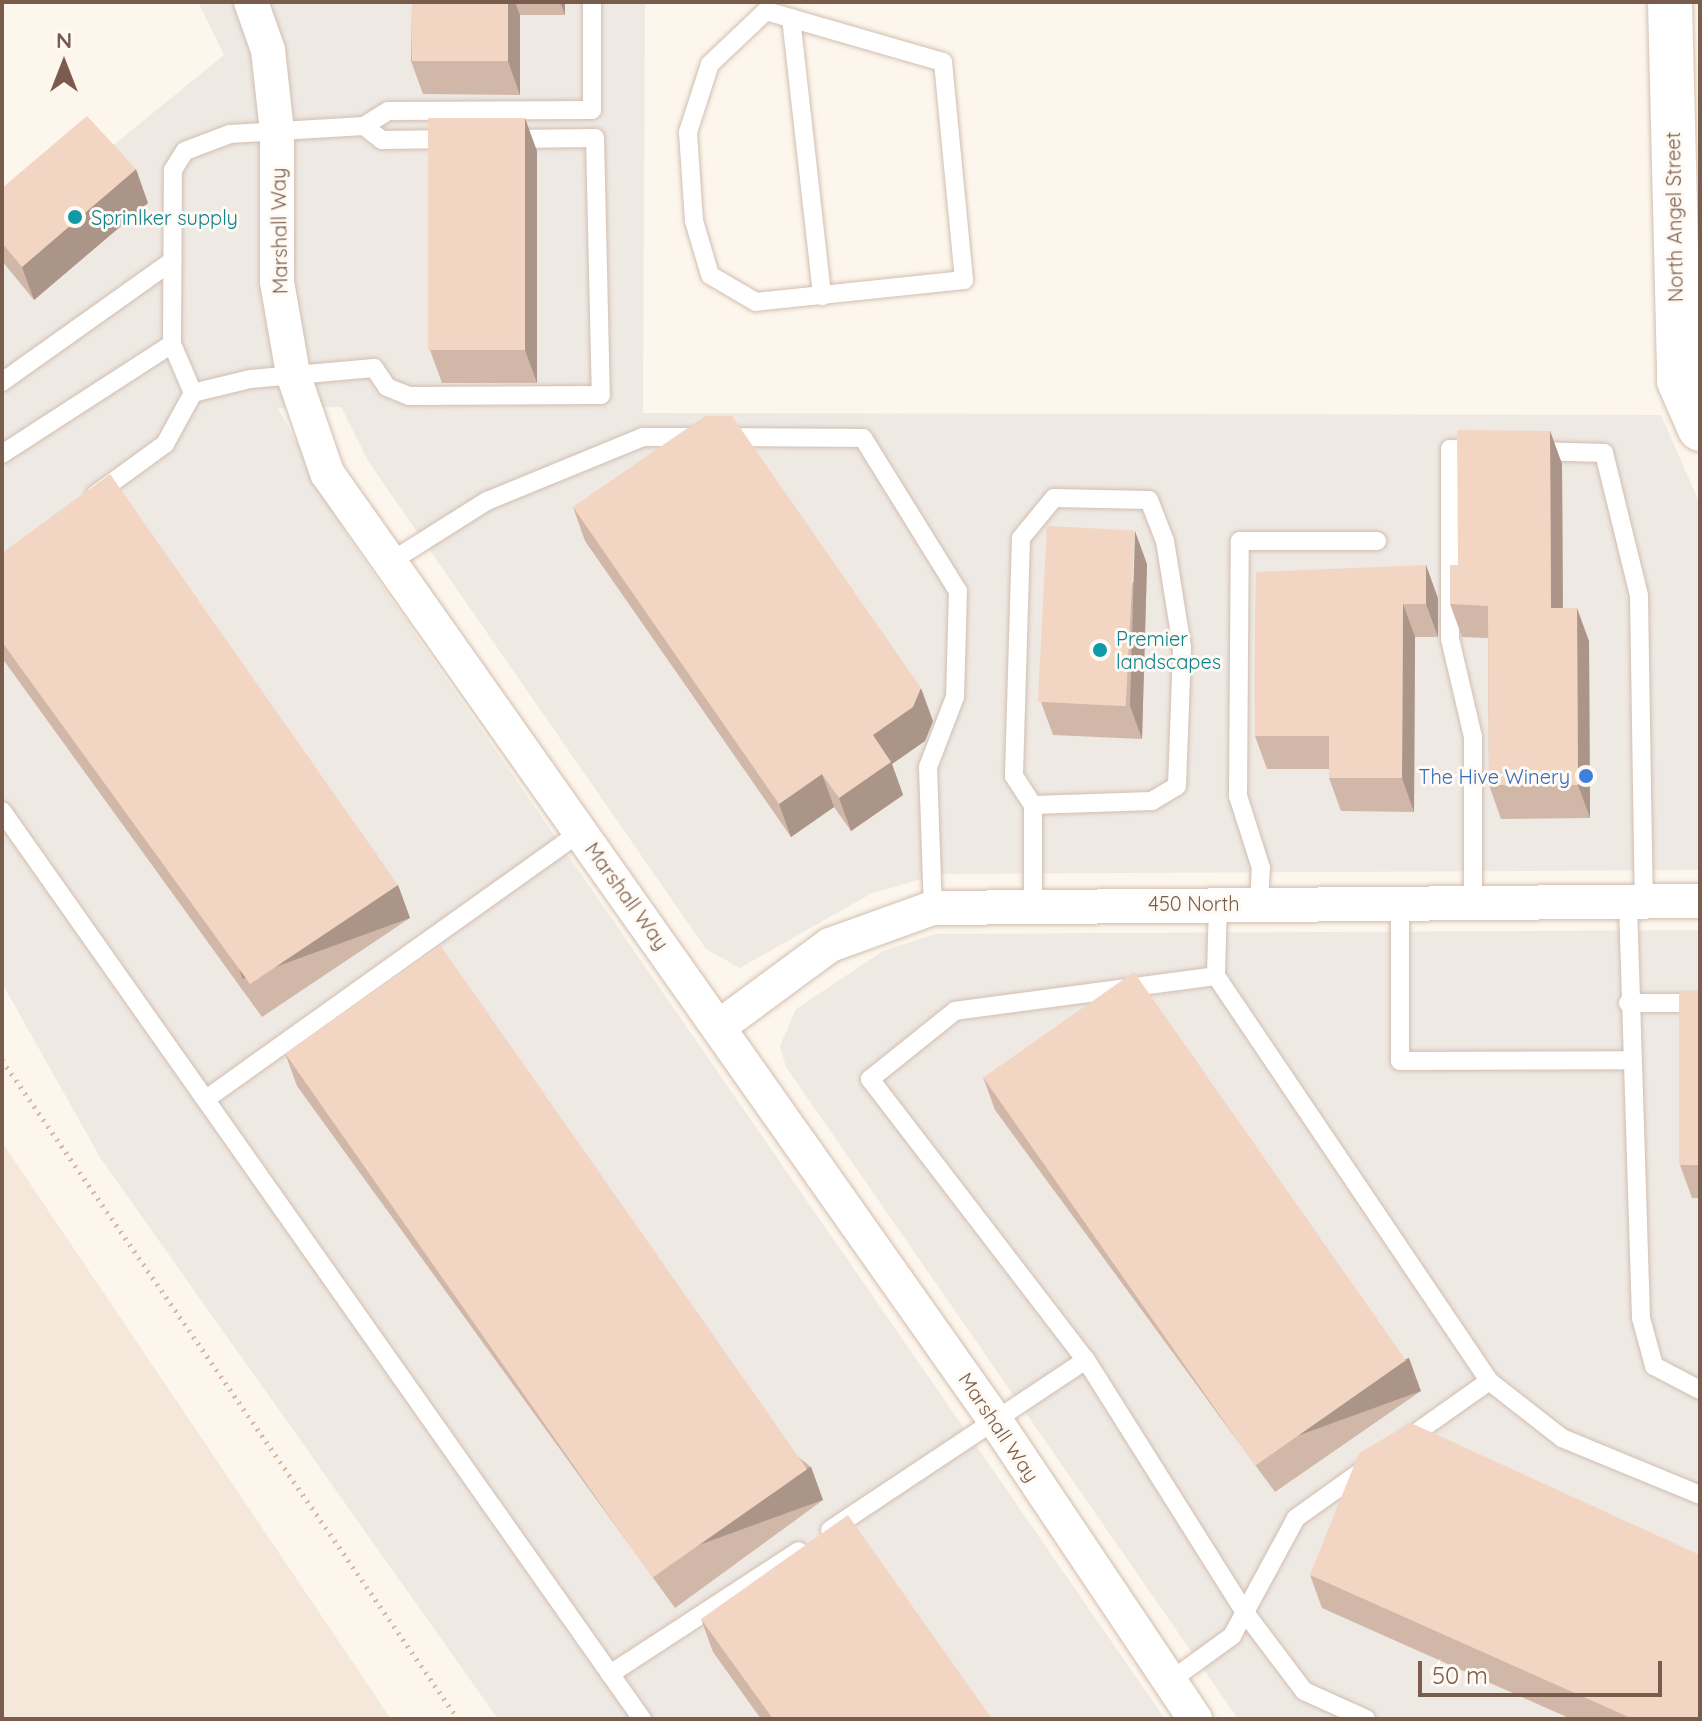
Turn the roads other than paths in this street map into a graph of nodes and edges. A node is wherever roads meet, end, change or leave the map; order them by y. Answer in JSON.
{"nodes":[{"id":1,"x":251,"y":2,"type":"edge"},
{"id":2,"x":592,"y":2,"type":"edge"},
{"id":3,"x":1670,"y":2,"type":"edge"},
{"id":4,"x":765,"y":7,"type":"edge"},
{"id":5,"x":791,"y":18,"type":"junction"},
{"id":6,"x":364,"y":126,"type":"junction"},
{"id":7,"x":277,"y":132,"type":"junction"},
{"id":8,"x":172,"y":261,"type":"junction"},
{"id":9,"x":822,"y":296,"type":"junction"},
{"id":10,"x":172,"y":344,"type":"junction"},
{"id":11,"x":293,"y":374,"type":"junction"},
{"id":12,"x":2,"y":382,"type":"edge"},
{"id":13,"x":193,"y":393,"type":"junction"},
{"id":14,"x":1695,"y":408,"type":"edge"},
{"id":15,"x":2,"y":454,"type":"edge"},
{"id":16,"x":77,"y":507,"type":"edge"},
{"id":17,"x":1377,"y":541,"type":"dead end"},
{"id":18,"x":390,"y":562,"type":"junction"},
{"id":19,"x":1033,"y":805,"type":"junction"},
{"id":20,"x":2,"y":811,"type":"edge"},
{"id":21,"x":580,"y":832,"type":"junction"},
{"id":22,"x":1700,"y":901,"type":"edge"},
{"id":23,"x":1033,"y":902,"type":"junction"},
{"id":24,"x":1218,"y":903,"type":"junction"},
{"id":25,"x":1259,"y":903,"type":"junction"},
{"id":26,"x":1400,"y":904,"type":"junction"},
{"id":27,"x":1473,"y":904,"type":"junction"},
{"id":28,"x":1636,"y":904,"type":"junction"},
{"id":29,"x":933,"y":908,"type":"junction"},
{"id":30,"x":1216,"y":976,"type":"junction"},
{"id":31,"x":1628,"y":1003,"type":"junction"},
{"id":32,"x":1700,"y":1003,"type":"edge"},
{"id":33,"x":720,"y":1026,"type":"junction"},
{"id":34,"x":1630,"y":1060,"type":"junction"},
{"id":35,"x":206,"y":1099,"type":"junction"},
{"id":36,"x":1086,"y":1360,"type":"junction"},
{"id":37,"x":1489,"y":1381,"type":"junction"},
{"id":38,"x":1700,"y":1390,"type":"edge"},
{"id":39,"x":997,"y":1423,"type":"junction"},
{"id":40,"x":1700,"y":1495,"type":"edge"},
{"id":41,"x":1246,"y":1614,"type":"junction"},
{"id":42,"x":610,"y":1674,"type":"junction"},
{"id":43,"x":1170,"y":1681,"type":"junction"},
{"id":44,"x":642,"y":1719,"type":"edge"},
{"id":45,"x":1195,"y":1719,"type":"edge"},
{"id":46,"x":1366,"y":1719,"type":"edge"}],
"edges":[{"from":1,"to":7,"type":"street","name":"Marshall Way"},
{"from":2,"to":6,"type":"lane"},
{"from":3,"to":14,"type":"street","name":"North Angel Street"},
{"from":4,"to":5,"type":"lane"},
{"from":4,"to":9,"type":"lane"},
{"from":5,"to":9,"type":"lane"},
{"from":5,"to":9,"type":"lane"},
{"from":6,"to":7,"type":"lane"},
{"from":6,"to":11,"type":"lane"},
{"from":7,"to":8,"type":"lane"},
{"from":7,"to":11,"type":"street","name":"Marshall Way"},
{"from":8,"to":10,"type":"lane"},
{"from":8,"to":12,"type":"lane"},
{"from":10,"to":13,"type":"lane"},
{"from":10,"to":15,"type":"lane"},
{"from":11,"to":13,"type":"lane"},
{"from":11,"to":18,"type":"street","name":"Marshall Way"},
{"from":13,"to":16,"type":"lane"},
{"from":17,"to":25,"type":"lane"},
{"from":18,"to":21,"type":"street","name":"Marshall Way"},
{"from":18,"to":29,"type":"lane"},
{"from":19,"to":19,"type":"lane"},
{"from":19,"to":23,"type":"lane"},
{"from":20,"to":35,"type":"lane"},
{"from":21,"to":33,"type":"street","name":"Marshall Way"},
{"from":21,"to":35,"type":"lane"},
{"from":22,"to":28,"type":"street","name":"450 North"},
{"from":23,"to":24,"type":"street","name":"450 North"},
{"from":23,"to":29,"type":"street","name":"450 North"},
{"from":24,"to":25,"type":"street","name":"450 North"},
{"from":24,"to":30,"type":"lane"},
{"from":25,"to":26,"type":"street","name":"450 North"},
{"from":26,"to":27,"type":"street","name":"450 North"},
{"from":26,"to":34,"type":"lane"},
{"from":27,"to":28,"type":"street","name":"450 North"},
{"from":27,"to":28,"type":"lane"},
{"from":28,"to":31,"type":"lane"},
{"from":29,"to":33,"type":"street","name":"450 North"},
{"from":30,"to":36,"type":"lane"},
{"from":30,"to":37,"type":"lane"},
{"from":31,"to":32,"type":"lane"},
{"from":31,"to":34,"type":"lane"},
{"from":33,"to":39,"type":"street","name":"Marshall Way"},
{"from":34,"to":38,"type":"lane"},
{"from":35,"to":42,"type":"lane"},
{"from":36,"to":39,"type":"lane"},
{"from":36,"to":41,"type":"lane"},
{"from":37,"to":40,"type":"lane"},
{"from":37,"to":41,"type":"lane"},
{"from":39,"to":42,"type":"lane"},
{"from":39,"to":43,"type":"street","name":"Marshall Way"},
{"from":41,"to":43,"type":"lane"},
{"from":41,"to":46,"type":"lane"},
{"from":42,"to":44,"type":"lane"},
{"from":43,"to":45,"type":"street","name":"Marshall Way"}]}
